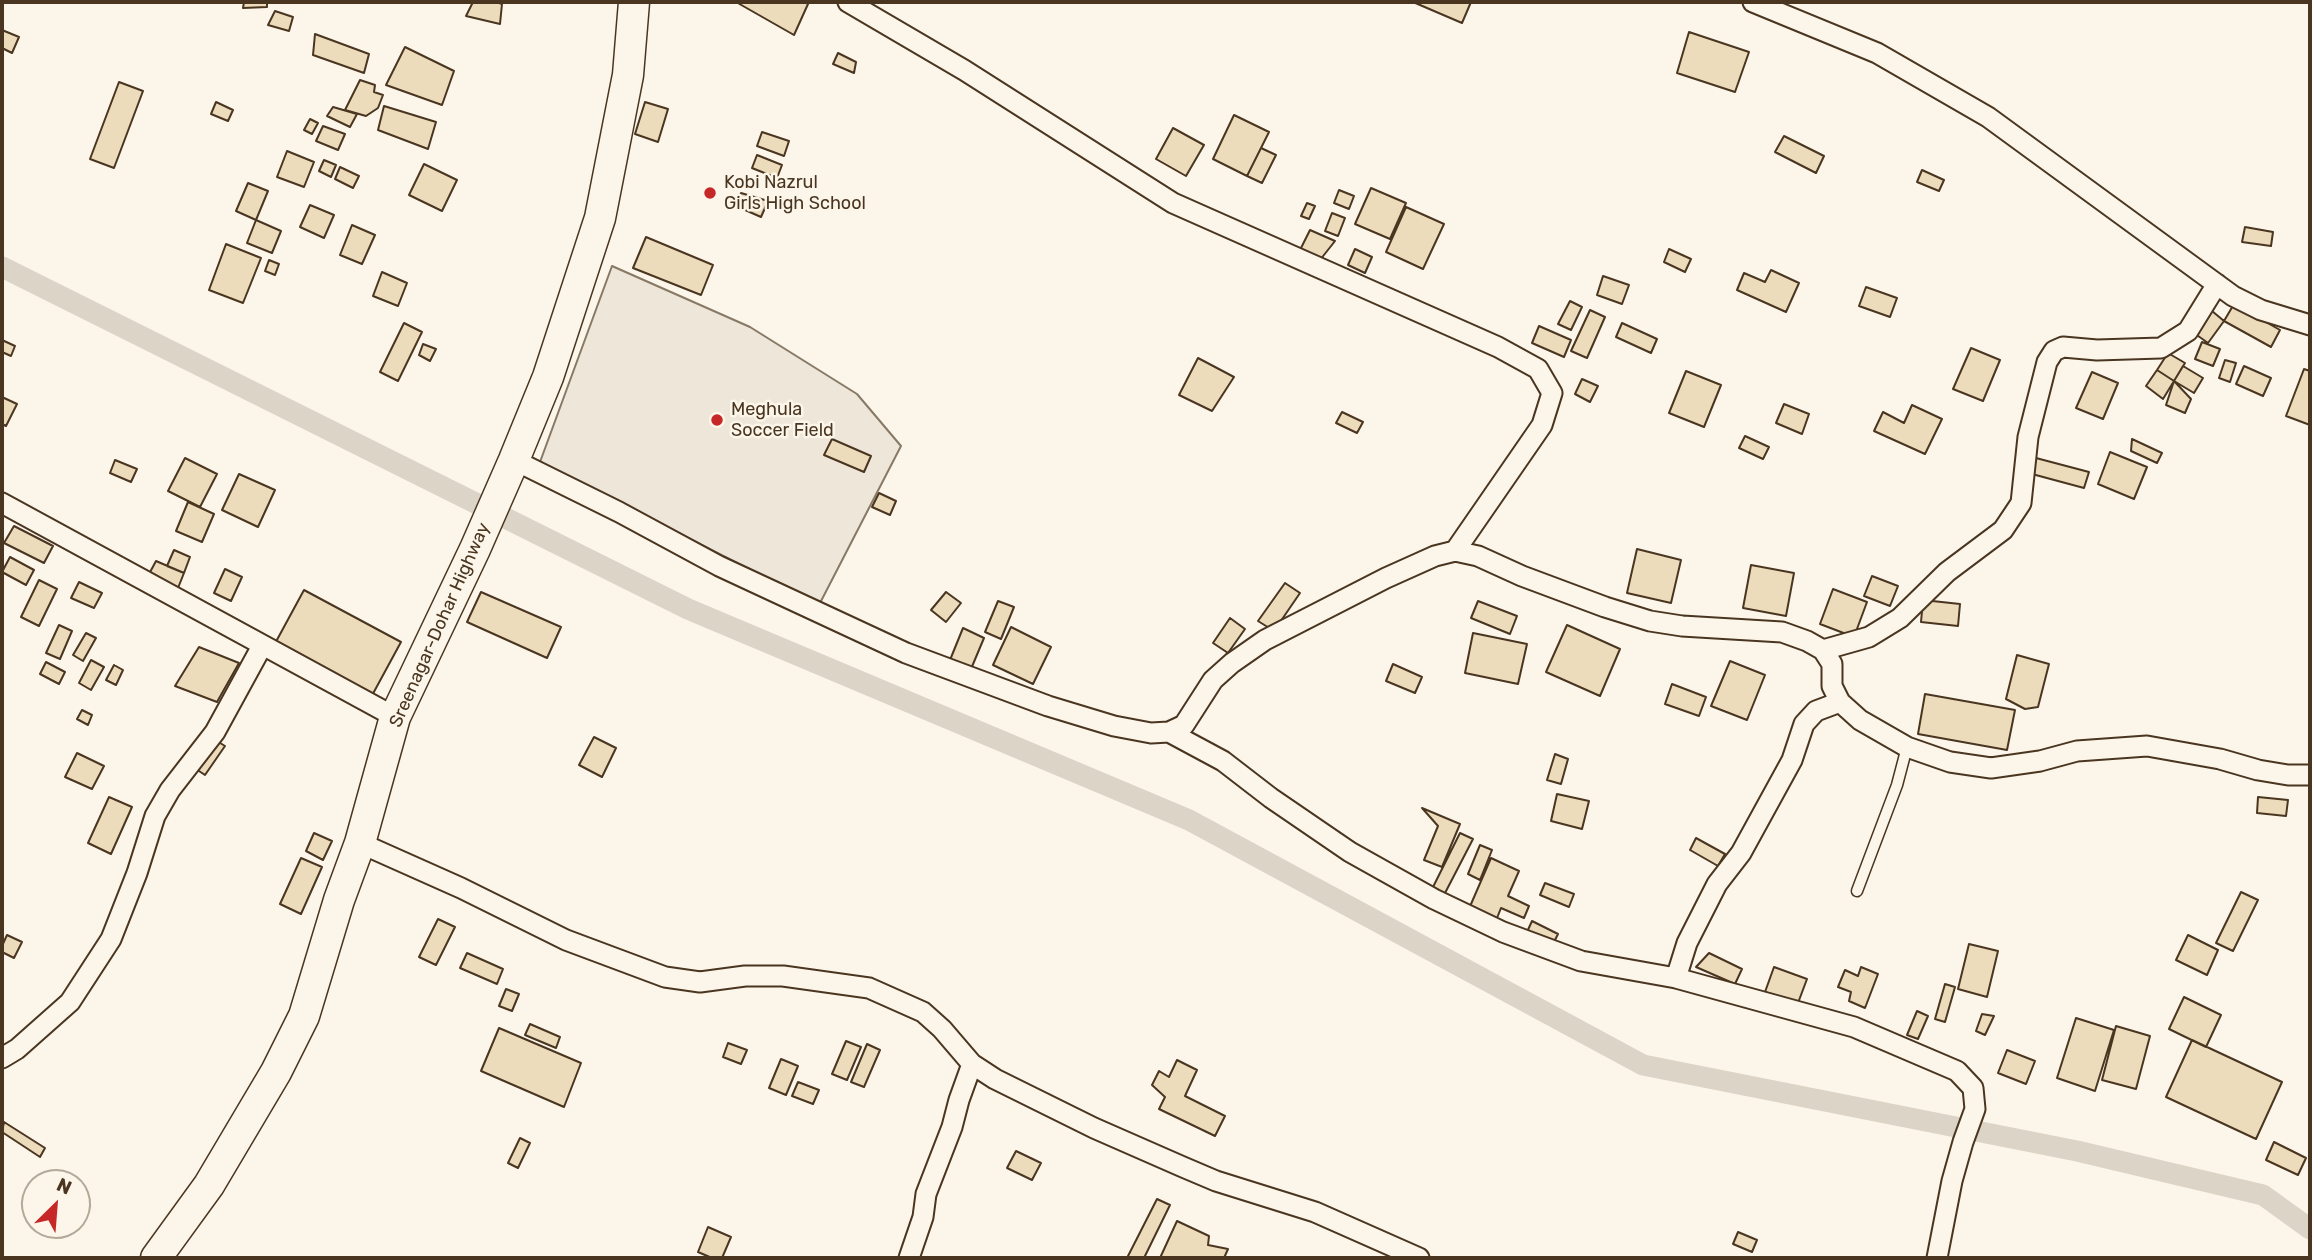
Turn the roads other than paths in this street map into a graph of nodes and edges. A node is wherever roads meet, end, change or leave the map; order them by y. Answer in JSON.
{"nodes":[{"id":1,"x":634,"y":2,"type":"edge"},
{"id":2,"x":848,"y":2,"type":"edge"},
{"id":3,"x":1753,"y":2,"type":"edge"},
{"id":4,"x":2217,"y":284,"type":"junction"},
{"id":5,"x":2310,"y":325,"type":"edge"},
{"id":6,"x":511,"y":469,"type":"junction"},
{"id":7,"x":2,"y":503,"type":"edge"},
{"id":8,"x":1455,"y":551,"type":"junction"},
{"id":9,"x":262,"y":646,"type":"junction"},
{"id":10,"x":1823,"y":650,"type":"junction"},
{"id":11,"x":1840,"y":702,"type":"junction"},
{"id":12,"x":395,"y":717,"type":"junction"},
{"id":13,"x":1169,"y":732,"type":"junction"},
{"id":14,"x":1907,"y":747,"type":"junction"},
{"id":15,"x":2310,"y":775,"type":"edge"},
{"id":16,"x":360,"y":843,"type":"junction"},
{"id":17,"x":1857,"y":891,"type":"dead end"},
{"id":18,"x":1676,"y":978,"type":"junction"},
{"id":19,"x":2,"y":1058,"type":"edge"},
{"id":20,"x":972,"y":1064,"type":"junction"},
{"id":21,"x":156,"y":1258,"type":"edge"},
{"id":22,"x":909,"y":1258,"type":"edge"},
{"id":23,"x":1419,"y":1258,"type":"edge"},
{"id":24,"x":1937,"y":1258,"type":"edge"}],
"edges":[{"from":1,"to":6,"type":"main road","name":"Sreenagar-Dohar Highway"},
{"from":2,"to":8,"type":"street"},
{"from":3,"to":4,"type":"street"},
{"from":4,"to":5,"type":"street"},
{"from":4,"to":10,"type":"street"},
{"from":6,"to":12,"type":"main road","name":"Sreenagar-Dohar Highway"},
{"from":6,"to":13,"type":"street"},
{"from":7,"to":9,"type":"street"},
{"from":8,"to":10,"type":"street"},
{"from":8,"to":13,"type":"street"},
{"from":9,"to":12,"type":"street"},
{"from":9,"to":19,"type":"street"},
{"from":10,"to":11,"type":"street"},
{"from":11,"to":14,"type":"street"},
{"from":11,"to":18,"type":"street"},
{"from":12,"to":16,"type":"main road","name":"Sreenagar-Dohar Highway"},
{"from":13,"to":18,"type":"street"},
{"from":14,"to":15,"type":"street"},
{"from":14,"to":17,"type":"lane"},
{"from":16,"to":20,"type":"street"},
{"from":16,"to":21,"type":"main road","name":"Sreenagar-Dohar Highway"},
{"from":18,"to":24,"type":"street"},
{"from":20,"to":22,"type":"street"},
{"from":20,"to":23,"type":"street"}]}
